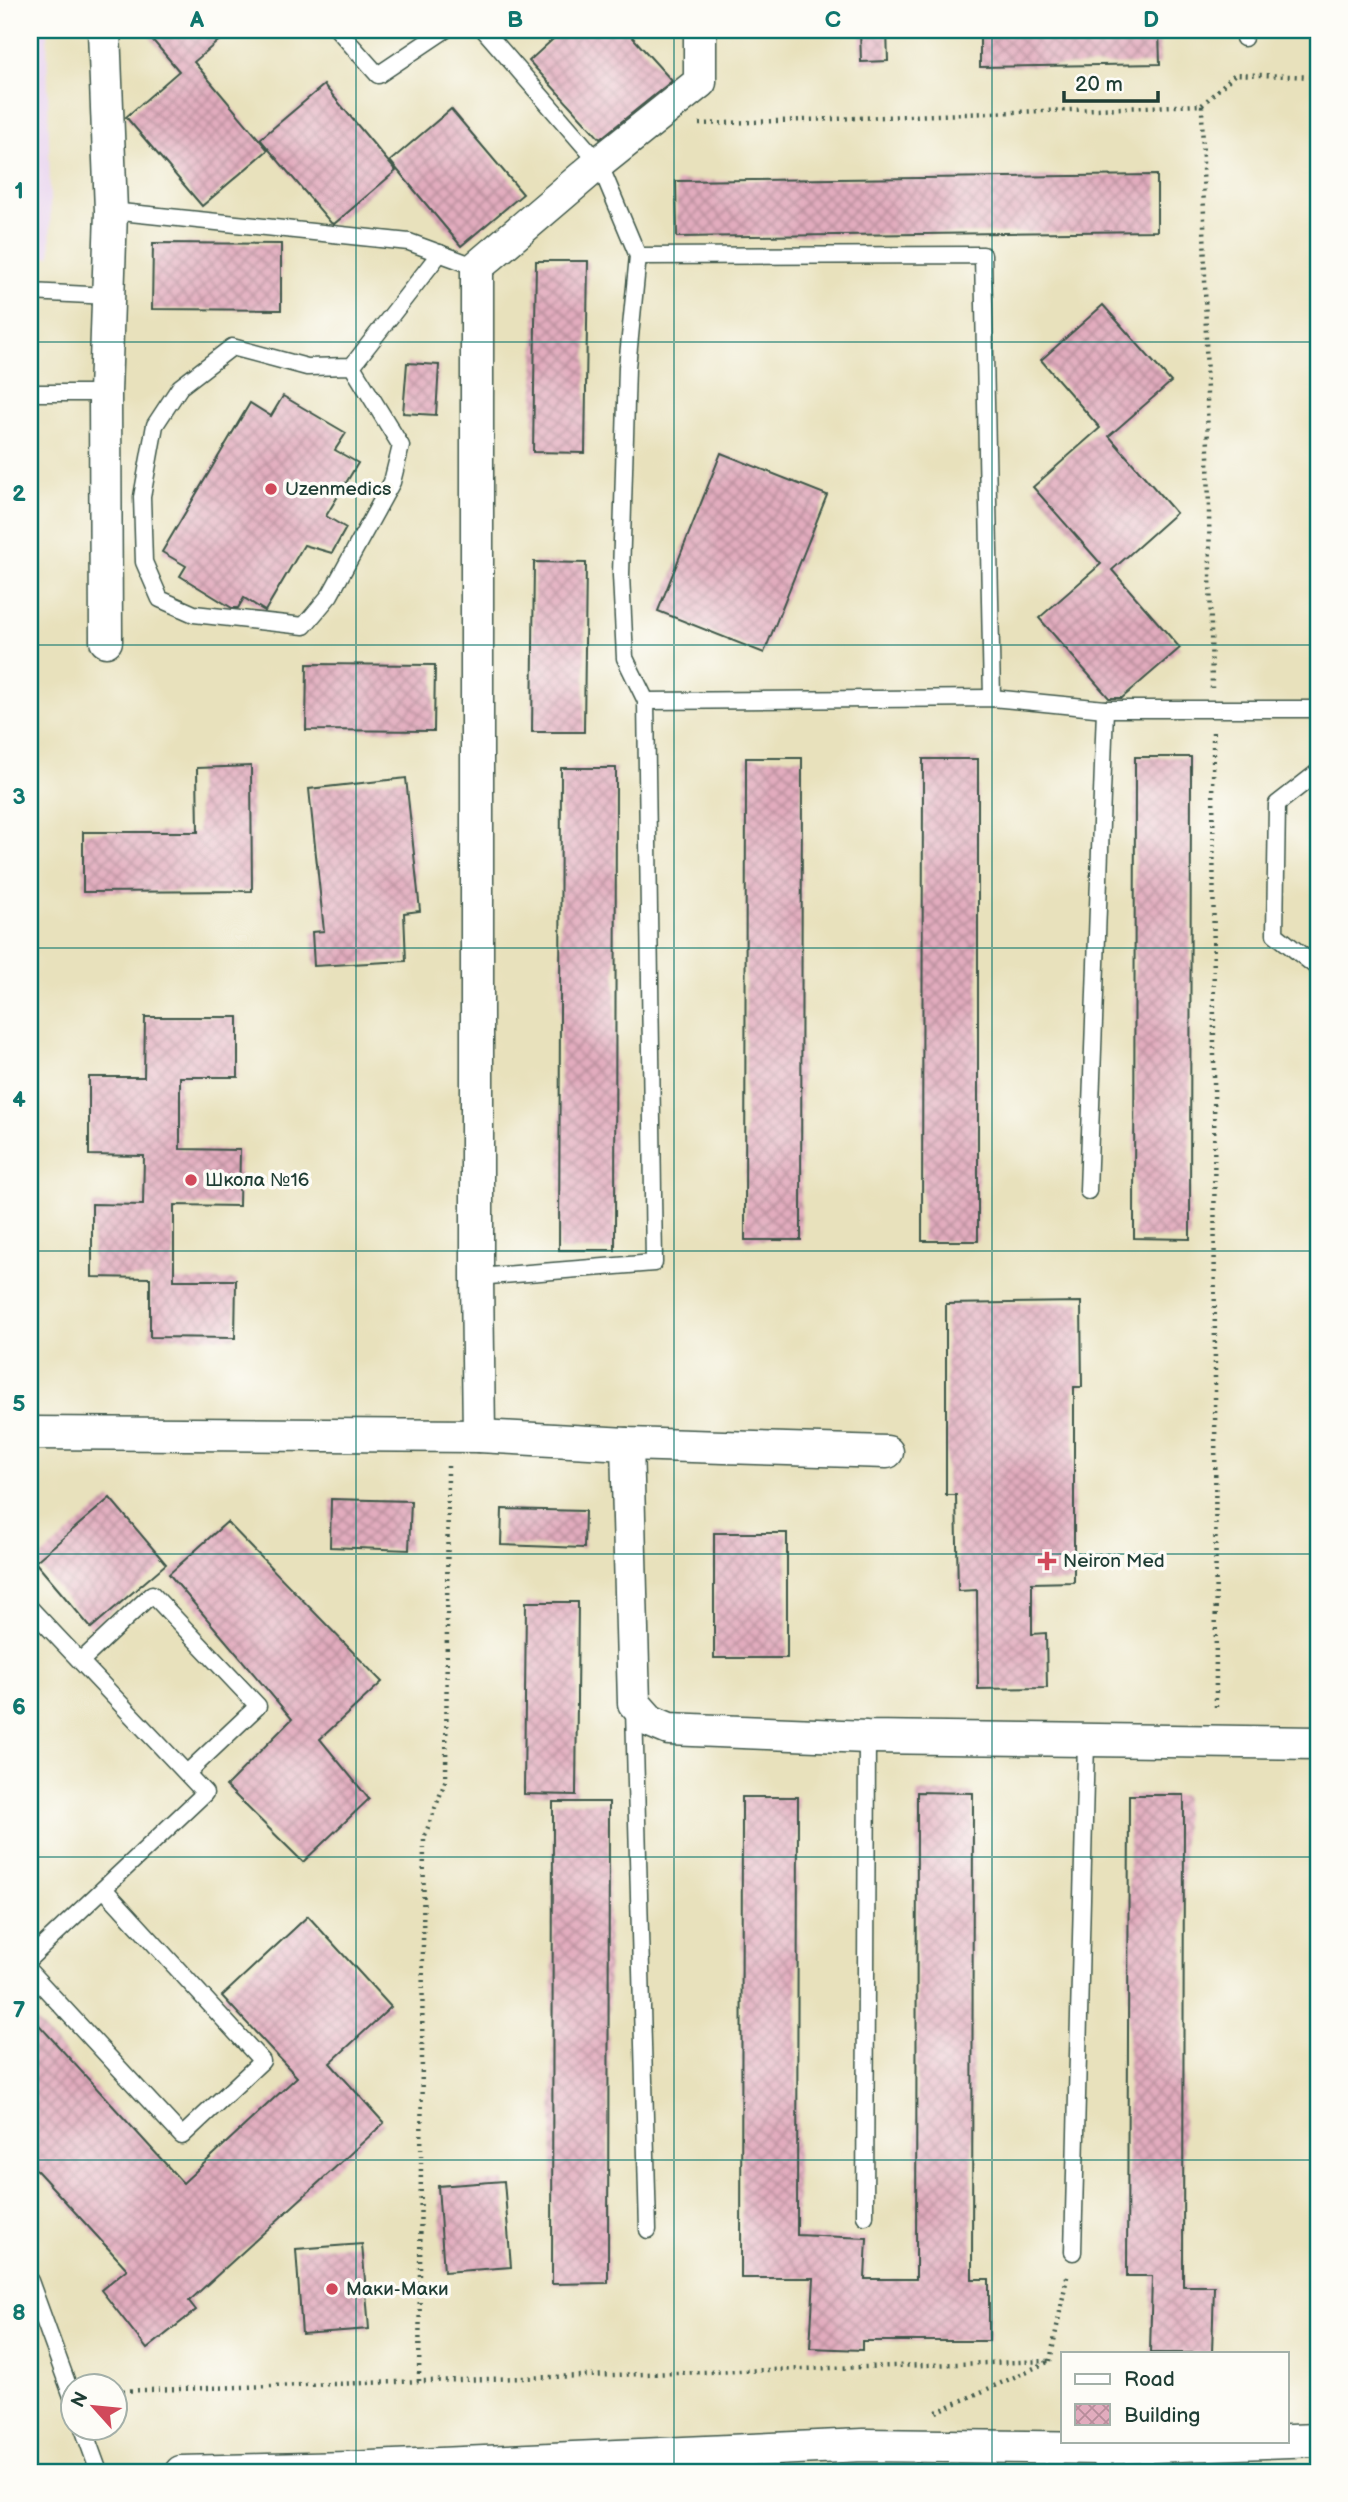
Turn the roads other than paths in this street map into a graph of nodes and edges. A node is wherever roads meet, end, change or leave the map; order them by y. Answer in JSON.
{"nodes":[{"id":1,"x":104,"y":30,"type":"edge"},
{"id":2,"x":338,"y":30,"type":"edge"},
{"id":3,"x":445,"y":30,"type":"edge"},
{"id":4,"x":484,"y":30,"type":"edge"},
{"id":5,"x":700,"y":30,"type":"edge"},
{"id":6,"x":599,"y":163,"type":"junction"},
{"id":7,"x":111,"y":211,"type":"junction"},
{"id":8,"x":440,"y":253,"type":"junction"},
{"id":9,"x":638,"y":256,"type":"junction"},
{"id":10,"x":477,"y":267,"type":"junction"},
{"id":11,"x":30,"y":292,"type":"edge"},
{"id":12,"x":109,"y":296,"type":"junction"},
{"id":13,"x":352,"y":366,"type":"junction"},
{"id":14,"x":30,"y":393,"type":"edge"},
{"id":15,"x":105,"y":393,"type":"junction"},
{"id":16,"x":106,"y":642,"type":"dead end"},
{"id":17,"x":992,"y":698,"type":"junction"},
{"id":18,"x":646,"y":701,"type":"junction"},
{"id":19,"x":1105,"y":709,"type":"junction"},
{"id":20,"x":1318,"y":709,"type":"edge"},
{"id":21,"x":1318,"y":772,"type":"edge"},
{"id":22,"x":1318,"y":968,"type":"edge"},
{"id":23,"x":1088,"y":1191,"type":"dead end"},
{"id":24,"x":477,"y":1277,"type":"junction"},
{"id":25,"x":30,"y":1433,"type":"edge"},
{"id":26,"x":463,"y":1436,"type":"junction"},
{"id":27,"x":627,"y":1444,"type":"junction"},
{"id":28,"x":887,"y":1452,"type":"dead end"},
{"id":29,"x":30,"y":1608,"type":"edge"},
{"id":30,"x":81,"y":1661,"type":"junction"},
{"id":31,"x":634,"y":1703,"type":"junction"},
{"id":32,"x":867,"y":1737,"type":"junction"},
{"id":33,"x":1086,"y":1742,"type":"junction"},
{"id":34,"x":1318,"y":1743,"type":"edge"},
{"id":35,"x":187,"y":1773,"type":"junction"},
{"id":36,"x":104,"y":1889,"type":"junction"},
{"id":37,"x":30,"y":1958,"type":"edge"},
{"id":38,"x":30,"y":1972,"type":"edge"},
{"id":39,"x":865,"y":2217,"type":"dead end"},
{"id":40,"x":648,"y":2230,"type":"dead end"},
{"id":41,"x":1073,"y":2252,"type":"road end"},
{"id":42,"x":30,"y":2281,"type":"edge"},
{"id":43,"x":63,"y":2372,"type":"edge"},
{"id":44,"x":1318,"y":2440,"type":"edge"},
{"id":45,"x":88,"y":2442,"type":"edge"},
{"id":46,"x":1283,"y":2442,"type":"edge"},
{"id":47,"x":1288,"y":2442,"type":"edge"},
{"id":48,"x":1101,"y":2460,"type":"edge"},
{"id":49,"x":348,"y":2470,"type":"edge"},
{"id":50,"x":99,"y":2472,"type":"edge"},
{"id":51,"x":181,"y":2472,"type":"edge"}],
"edges":[{"from":1,"to":7,"type":"street"},
{"from":2,"to":3,"type":"lane"},
{"from":4,"to":6,"type":"lane"},
{"from":5,"to":6,"type":"street"},
{"from":6,"to":9,"type":"lane"},
{"from":6,"to":10,"type":"street"},
{"from":7,"to":8,"type":"lane"},
{"from":7,"to":12,"type":"street"},
{"from":8,"to":10,"type":"lane"},
{"from":8,"to":13,"type":"lane"},
{"from":9,"to":17,"type":"lane"},
{"from":9,"to":18,"type":"lane"},
{"from":10,"to":24,"type":"street"},
{"from":11,"to":12,"type":"lane"},
{"from":12,"to":15,"type":"street"},
{"from":13,"to":13,"type":"lane"},
{"from":14,"to":15,"type":"lane"},
{"from":15,"to":16,"type":"street"},
{"from":17,"to":18,"type":"lane"},
{"from":17,"to":19,"type":"lane"},
{"from":18,"to":24,"type":"lane"},
{"from":19,"to":20,"type":"lane"},
{"from":19,"to":23,"type":"lane"},
{"from":21,"to":22,"type":"lane"},
{"from":24,"to":26,"type":"street"},
{"from":25,"to":26,"type":"street"},
{"from":26,"to":27,"type":"street"},
{"from":27,"to":28,"type":"street"},
{"from":27,"to":31,"type":"street"},
{"from":29,"to":30,"type":"lane"},
{"from":30,"to":35,"type":"lane"},
{"from":30,"to":35,"type":"lane"},
{"from":31,"to":32,"type":"street"},
{"from":31,"to":40,"type":"lane"},
{"from":32,"to":33,"type":"street"},
{"from":32,"to":39,"type":"lane"},
{"from":33,"to":34,"type":"street"},
{"from":33,"to":41,"type":"lane"},
{"from":35,"to":36,"type":"lane"},
{"from":36,"to":37,"type":"lane"},
{"from":36,"to":38,"type":"lane"},
{"from":42,"to":43,"type":"lane"},
{"from":44,"to":47,"type":"street"},
{"from":45,"to":50,"type":"lane"},
{"from":46,"to":48,"type":"street"},
{"from":48,"to":49,"type":"street"},
{"from":49,"to":51,"type":"street"}]}
